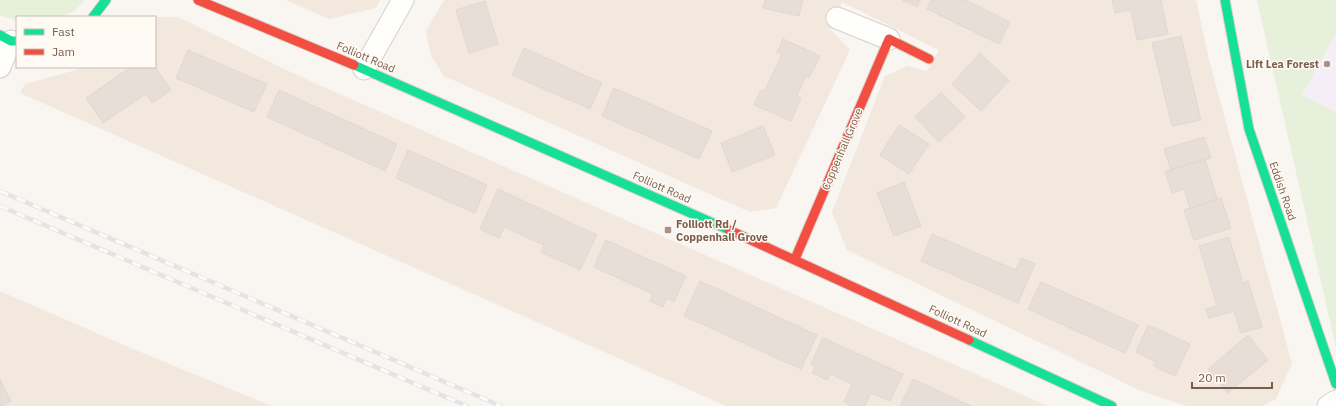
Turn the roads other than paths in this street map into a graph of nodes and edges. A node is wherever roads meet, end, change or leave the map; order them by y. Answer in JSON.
{"nodes":[{"id":1,"x":106,"y":0,"type":"edge"},
{"id":2,"x":198,"y":0,"type":"edge"},
{"id":3,"x":402,"y":0,"type":"edge"},
{"id":4,"x":1225,"y":0,"type":"edge"},
{"id":5,"x":94,"y":16,"type":"edge"},
{"id":6,"x":837,"y":18,"type":"dead end"},
{"id":7,"x":9,"y":39,"type":"edge"},
{"id":8,"x":889,"y":39,"type":"junction"},
{"id":9,"x":929,"y":59,"type":"dead end"},
{"id":10,"x":0,"y":67,"type":"edge"},
{"id":11,"x":364,"y":69,"type":"junction"},
{"id":12,"x":795,"y":259,"type":"junction"},
{"id":13,"x":1336,"y":384,"type":"edge"},
{"id":14,"x":1336,"y":401,"type":"edge"},
{"id":15,"x":1112,"y":406,"type":"edge"},
{"id":16,"x":1328,"y":406,"type":"edge"}],
"edges":[{"from":1,"to":5,"type":"street"},
{"from":2,"to":11,"type":"street","name":"Folliott Road"},
{"from":3,"to":11,"type":"street"},
{"from":4,"to":13,"type":"street","name":"Eddish Road"},
{"from":6,"to":8,"type":"street"},
{"from":7,"to":10,"type":"street"},
{"from":8,"to":9,"type":"street"},
{"from":8,"to":12,"type":"street","name":"Coppenhall Grove"},
{"from":11,"to":12,"type":"street","name":"Folliott Road"},
{"from":12,"to":15,"type":"street","name":"Folliott Road"},
{"from":14,"to":16,"type":"street"}]}
